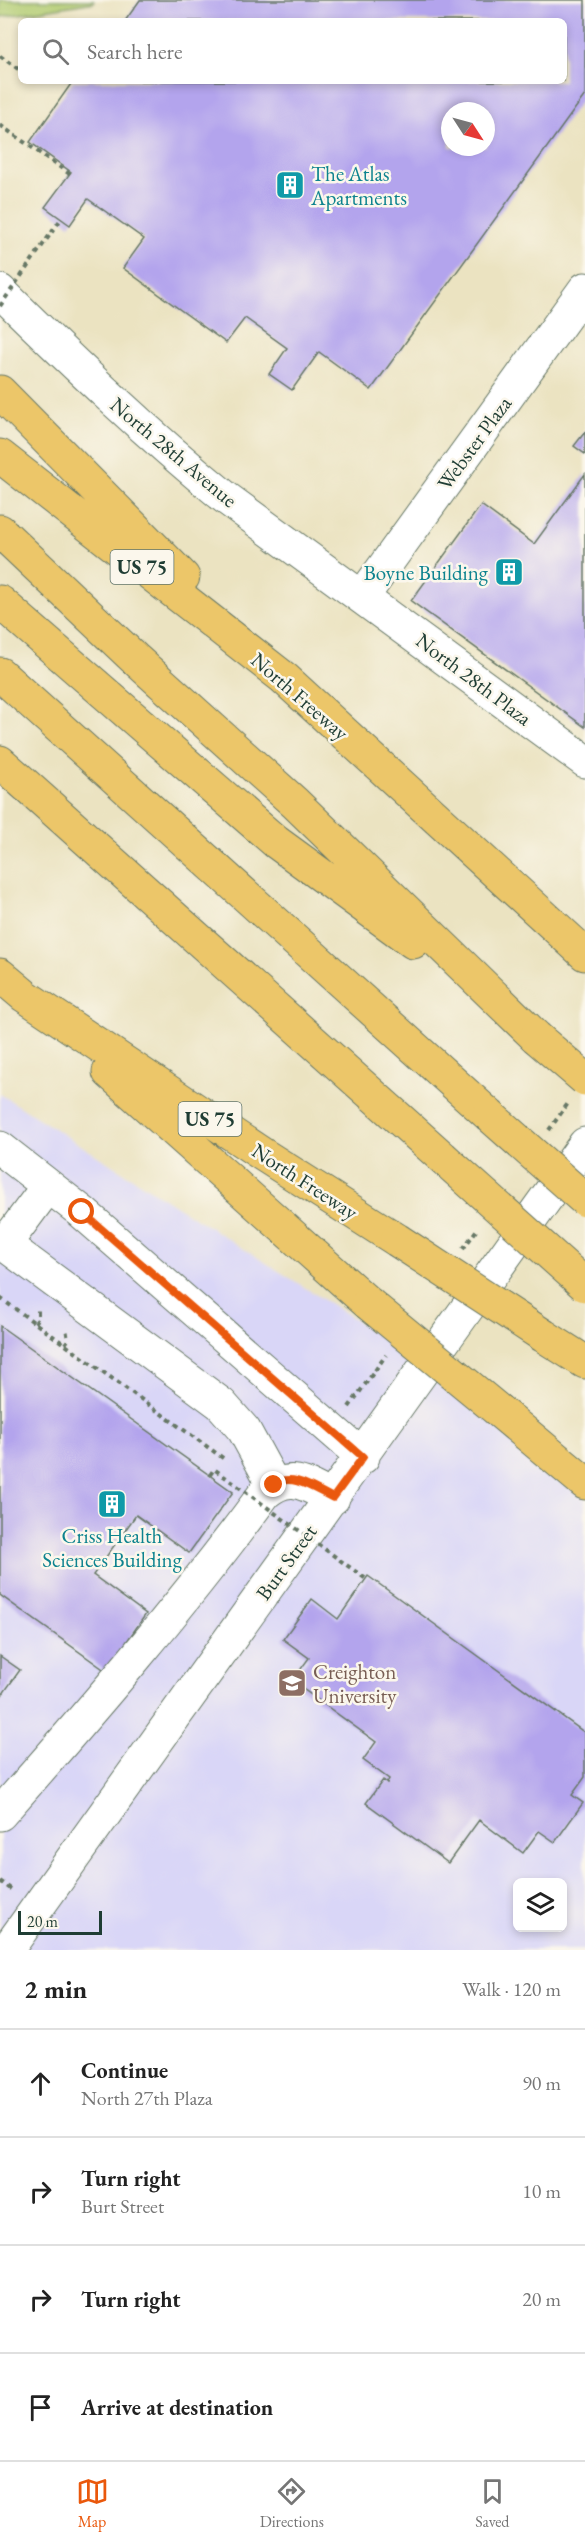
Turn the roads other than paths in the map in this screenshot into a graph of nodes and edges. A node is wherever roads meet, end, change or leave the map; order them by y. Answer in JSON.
{"nodes":[{"id":1,"x":585,"y":289,"type":"edge"},
{"id":2,"x":0,"y":291,"type":"edge"},
{"id":3,"x":0,"y":393,"type":"edge"},
{"id":4,"x":0,"y":456,"type":"edge"},
{"id":5,"x":0,"y":531,"type":"edge"},
{"id":6,"x":363,"y":596,"type":"junction"},
{"id":7,"x":0,"y":602,"type":"edge"},
{"id":8,"x":0,"y":674,"type":"edge"},
{"id":9,"x":284,"y":678,"type":"junction"},
{"id":10,"x":585,"y":761,"type":"edge"},
{"id":11,"x":0,"y":762,"type":"edge"},
{"id":12,"x":585,"y":954,"type":"edge"},
{"id":13,"x":0,"y":975,"type":"edge"},
{"id":14,"x":25,"y":996,"type":"junction"},
{"id":15,"x":504,"y":1008,"type":"junction"},
{"id":16,"x":585,"y":1079,"type":"edge"},
{"id":17,"x":585,"y":1144,"type":"edge"},
{"id":18,"x":0,"y":1149,"type":"edge"},
{"id":19,"x":48,"y":1186,"type":"junction"},
{"id":20,"x":585,"y":1200,"type":"edge"},
{"id":21,"x":2,"y":1243,"type":"edge"},
{"id":22,"x":585,"y":1285,"type":"edge"},
{"id":23,"x":585,"y":1362,"type":"edge"},
{"id":24,"x":363,"y":1457,"type":"junction"},
{"id":25,"x":269,"y":1475,"type":"junction"},
{"id":26,"x":585,"y":1483,"type":"edge"},
{"id":27,"x":333,"y":1498,"type":"junction"},
{"id":28,"x":0,"y":1814,"type":"edge"},
{"id":29,"x":7,"y":1950,"type":"edge"}],
"edges":[{"from":1,"to":6,"type":"street","name":"Webster Plaza"},
{"from":2,"to":6,"type":"street","name":"North 28th Avenue"},
{"from":3,"to":9,"type":"highway"},
{"from":4,"to":9,"type":"highway","name":"North Freeway","number":"US 75"},
{"from":5,"to":15,"type":"highway"},
{"from":6,"to":10,"type":"street","name":"North 28th Plaza"},
{"from":7,"to":15,"type":"highway"},
{"from":8,"to":20,"type":"highway","bridge":true},
{"from":9,"to":12,"type":"highway","name":"North Freeway","number":"US 75"},
{"from":11,"to":22,"type":"highway","bridge":true},
{"from":13,"to":14,"type":"highway","name":"North Freeway","number":"US 75"},
{"from":14,"to":23,"type":"highway","name":"North Freeway","number":"US 75","bridge":true},
{"from":14,"to":26,"type":"highway","bridge":true},
{"from":15,"to":16,"type":"highway","bridge":true},
{"from":17,"to":24,"type":"street","name":"Burt Street"},
{"from":18,"to":19,"type":"street"},
{"from":19,"to":21,"type":"street"},
{"from":19,"to":24,"type":"street"},
{"from":21,"to":25,"type":"street"},
{"from":24,"to":27,"type":"street","name":"Burt Street"},
{"from":25,"to":27,"type":"street"},
{"from":25,"to":28,"type":"street"},
{"from":27,"to":29,"type":"street","name":"Burt Street"}]}
